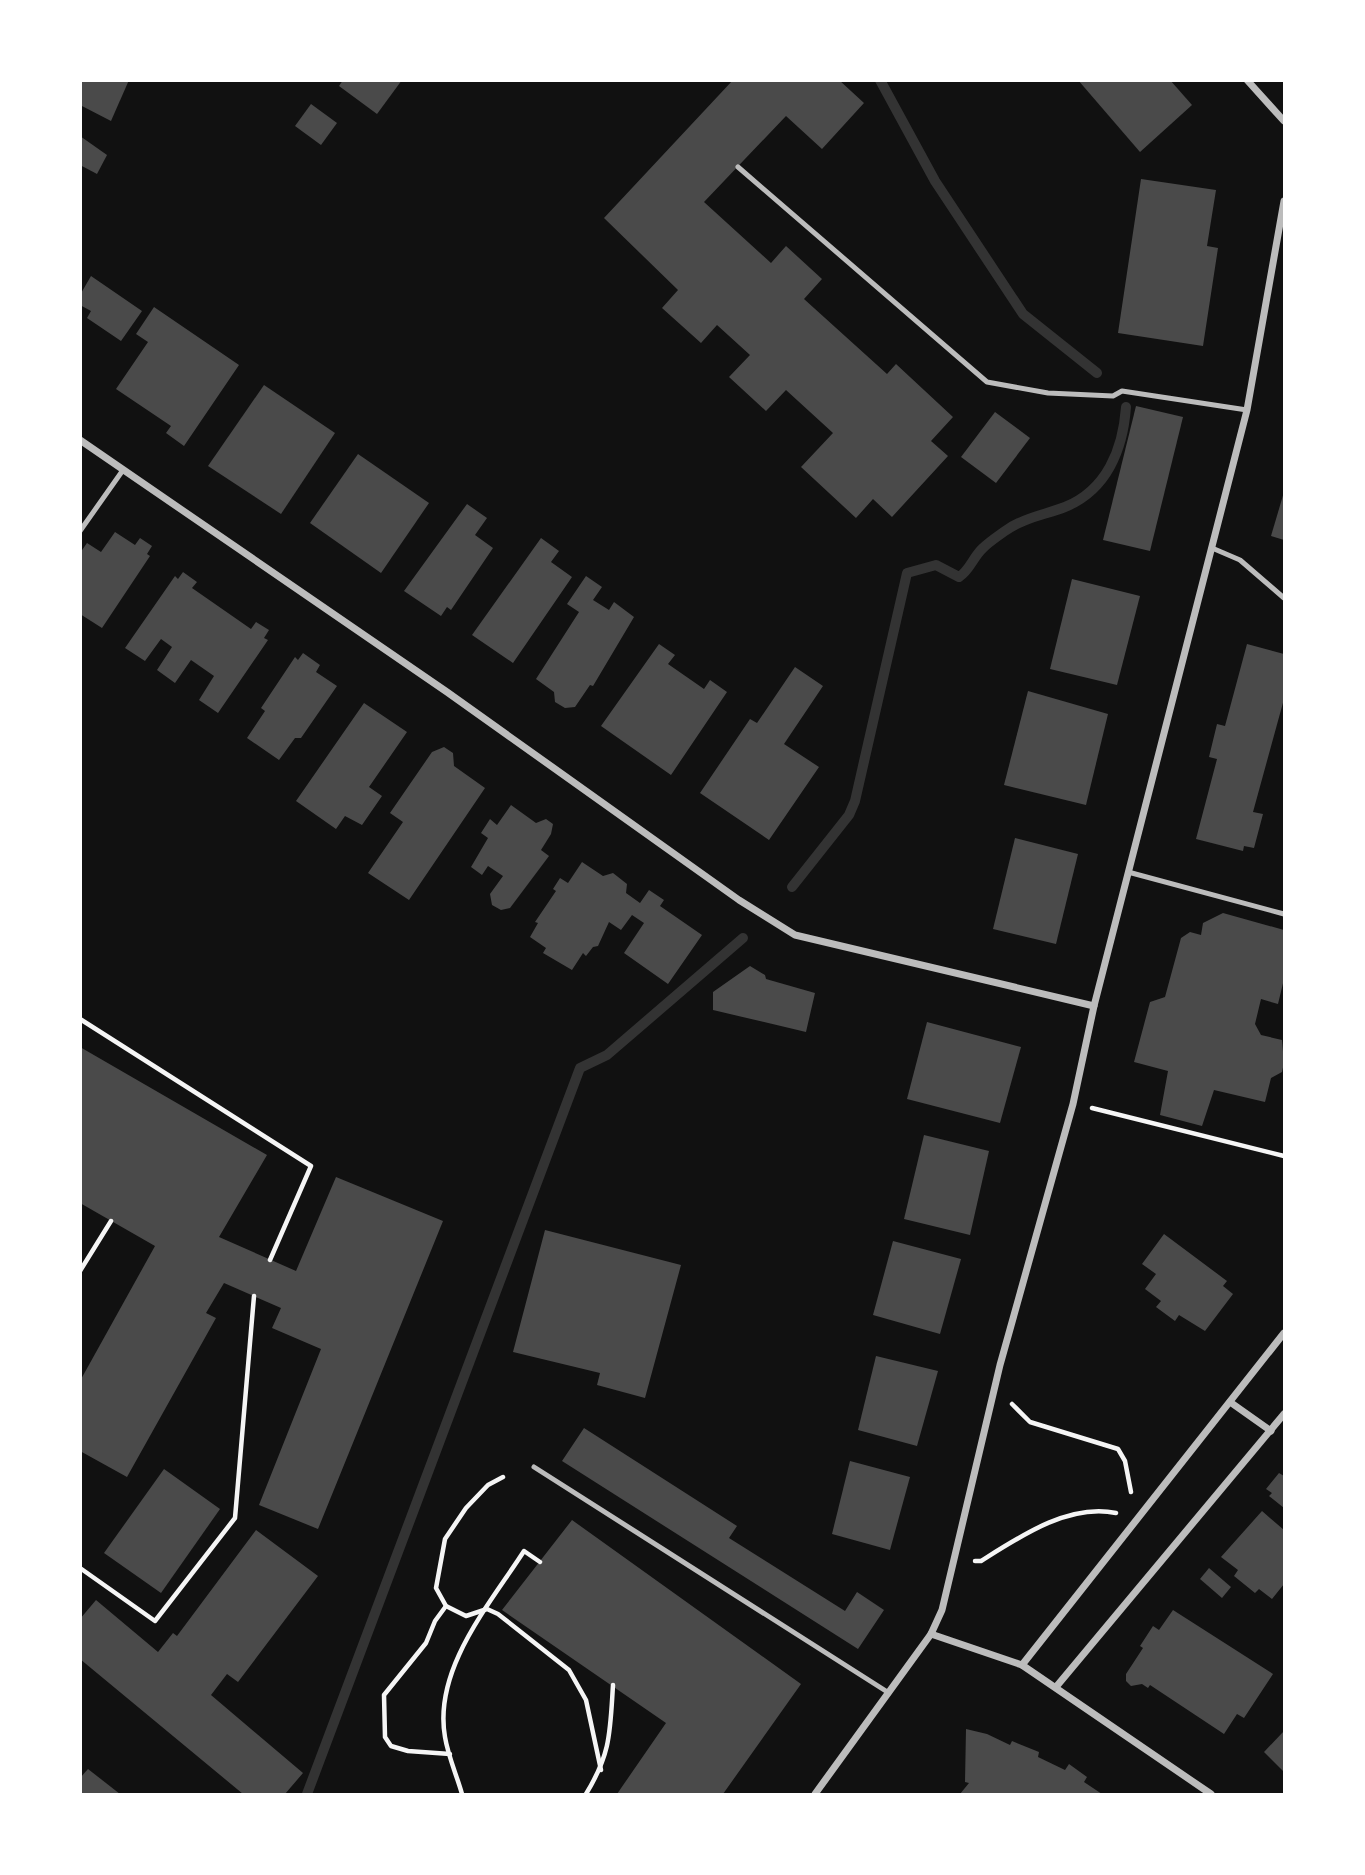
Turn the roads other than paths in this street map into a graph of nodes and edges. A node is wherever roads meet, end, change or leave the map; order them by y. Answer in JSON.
{"nodes":[{"id":1,"x":1247,"y":80,"type":"edge"},
{"id":2,"x":1284,"y":121,"type":"edge"},
{"id":3,"x":738,"y":167,"type":"dead end"},
{"id":4,"x":1284,"y":201,"type":"edge"},
{"id":5,"x":1247,"y":410,"type":"junction"},
{"id":6,"x":80,"y":440,"type":"edge"},
{"id":7,"x":123,"y":470,"type":"junction"},
{"id":8,"x":80,"y":531,"type":"edge"},
{"id":9,"x":1212,"y":548,"type":"junction"},
{"id":10,"x":1284,"y":597,"type":"edge"},
{"id":11,"x":1128,"y":872,"type":"junction"},
{"id":12,"x":1284,"y":914,"type":"edge"},
{"id":13,"x":1094,"y":1006,"type":"junction"},
{"id":14,"x":1284,"y":1333,"type":"edge"},
{"id":15,"x":1230,"y":1402,"type":"junction"},
{"id":16,"x":1284,"y":1414,"type":"edge"},
{"id":17,"x":1271,"y":1432,"type":"junction"},
{"id":18,"x":534,"y":1467,"type":"dead end"},
{"id":19,"x":930,"y":1634,"type":"junction"},
{"id":20,"x":1022,"y":1665,"type":"junction"},
{"id":21,"x":1056,"y":1687,"type":"junction"},
{"id":22,"x":888,"y":1693,"type":"junction"},
{"id":23,"x":815,"y":1794,"type":"edge"},
{"id":24,"x":1211,"y":1794,"type":"edge"}],
"edges":[{"from":1,"to":2,"type":"street"},
{"from":3,"to":5,"type":"lane"},
{"from":4,"to":5,"type":"street"},
{"from":5,"to":9,"type":"street"},
{"from":6,"to":7,"type":"street"},
{"from":7,"to":8,"type":"lane"},
{"from":7,"to":13,"type":"street"},
{"from":9,"to":10,"type":"lane"},
{"from":9,"to":11,"type":"street"},
{"from":11,"to":12,"type":"lane"},
{"from":11,"to":13,"type":"street"},
{"from":13,"to":19,"type":"street"},
{"from":14,"to":15,"type":"street"},
{"from":15,"to":17,"type":"street"},
{"from":15,"to":20,"type":"street"},
{"from":16,"to":17,"type":"street"},
{"from":17,"to":21,"type":"street"},
{"from":18,"to":22,"type":"lane"},
{"from":19,"to":20,"type":"street"},
{"from":19,"to":22,"type":"street"},
{"from":20,"to":21,"type":"street"},
{"from":21,"to":24,"type":"street"},
{"from":22,"to":23,"type":"street"}]}
